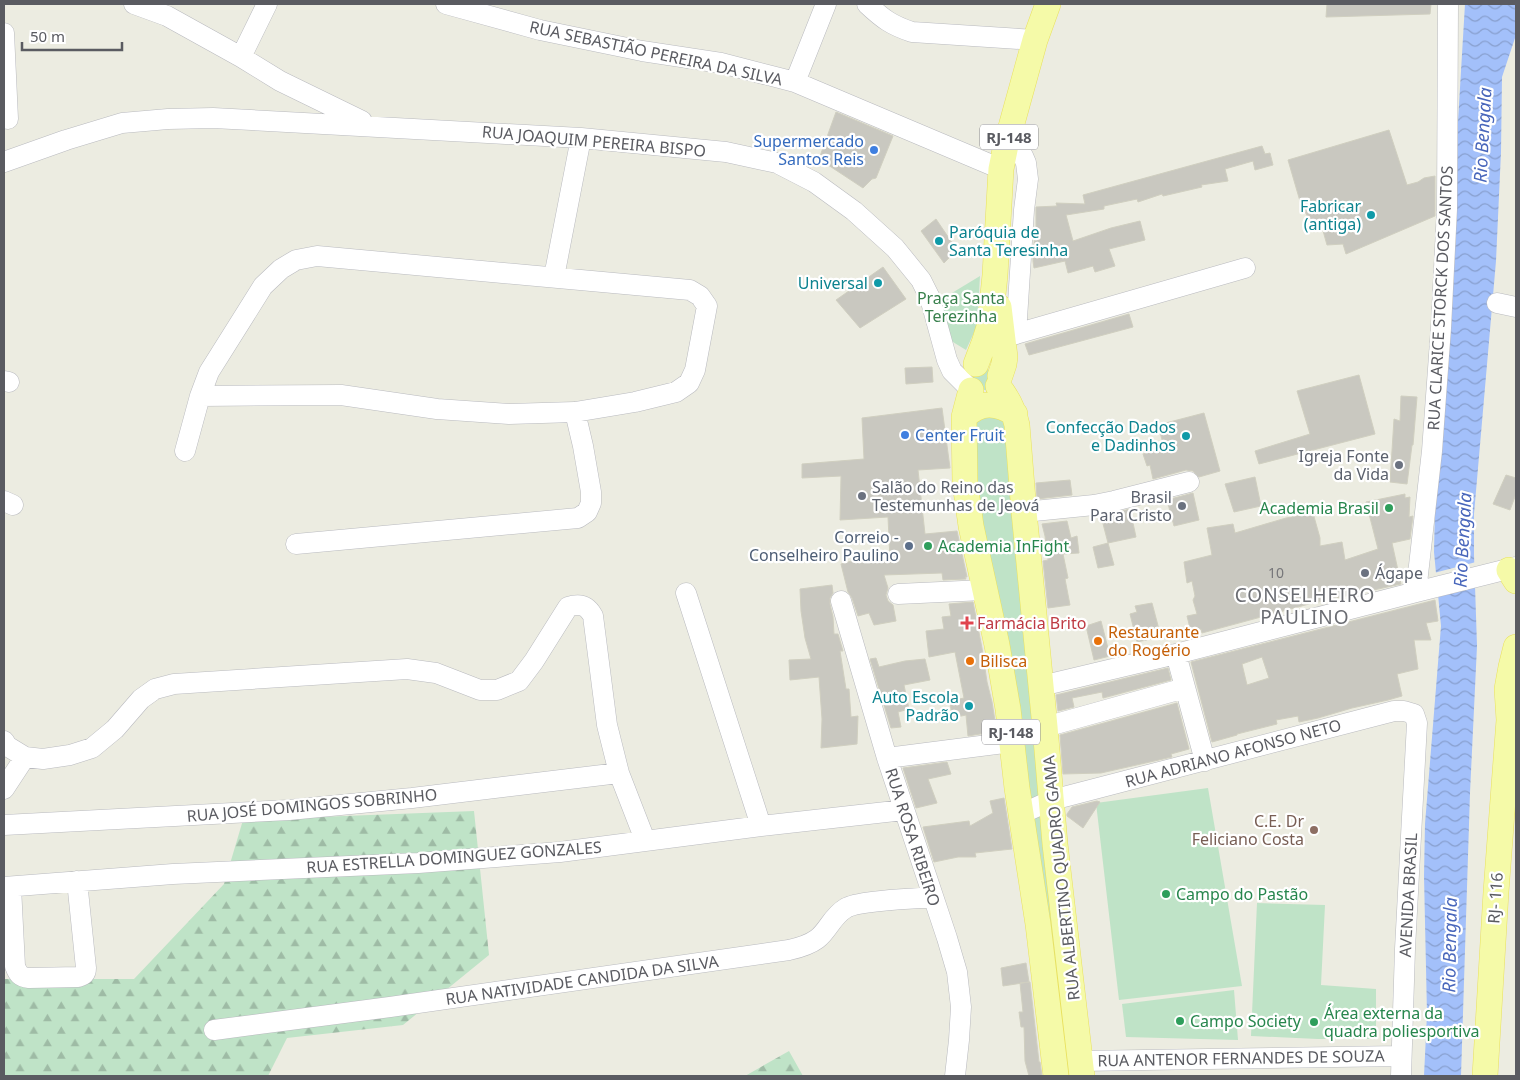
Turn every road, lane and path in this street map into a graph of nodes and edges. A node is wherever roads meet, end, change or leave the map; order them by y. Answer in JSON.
{"nodes":[{"id":1,"x":134,"y":4,"type":"edge"},
{"id":2,"x":267,"y":4,"type":"edge"},
{"id":3,"x":446,"y":4,"type":"edge"},
{"id":4,"x":826,"y":4,"type":"edge"},
{"id":5,"x":867,"y":4,"type":"edge"},
{"id":6,"x":1048,"y":4,"type":"edge"},
{"id":7,"x":1448,"y":4,"type":"edge"},
{"id":8,"x":4,"y":33,"type":"edge"},
{"id":9,"x":1035,"y":40,"type":"junction"},
{"id":10,"x":241,"y":57,"type":"junction"},
{"id":11,"x":795,"y":82,"type":"junction"},
{"id":12,"x":8,"y":119,"type":"dead end"},
{"id":13,"x":370,"y":126,"type":"junction"},
{"id":14,"x":581,"y":138,"type":"junction"},
{"id":15,"x":1006,"y":145,"type":"junction"},
{"id":16,"x":4,"y":162,"type":"edge"},
{"id":17,"x":1001,"y":170,"type":"junction"},
{"id":18,"x":1245,"y":268,"type":"dead end"},
{"id":19,"x":995,"y":275,"type":"junction"},
{"id":20,"x":554,"y":277,"type":"junction"},
{"id":21,"x":1497,"y":302,"type":"dead end"},
{"id":22,"x":1516,"y":307,"type":"edge"},
{"id":23,"x":1010,"y":336,"type":"junction"},
{"id":24,"x":972,"y":377,"type":"junction"},
{"id":25,"x":999,"y":381,"type":"junction"},
{"id":26,"x":200,"y":396,"type":"junction"},
{"id":27,"x":575,"y":412,"type":"junction"},
{"id":28,"x":1015,"y":414,"type":"junction"},
{"id":29,"x":964,"y":417,"type":"junction"},
{"id":30,"x":186,"y":451,"type":"dead end"},
{"id":31,"x":1189,"y":482,"type":"dead end"},
{"id":32,"x":1024,"y":512,"type":"junction"},
{"id":33,"x":296,"y":544,"type":"dead end"},
{"id":34,"x":1511,"y":572,"type":"edge"},
{"id":35,"x":984,"y":590,"type":"junction"},
{"id":36,"x":1423,"y":590,"type":"junction"},
{"id":37,"x":686,"y":593,"type":"dead end"},
{"id":38,"x":898,"y":594,"type":"dead end"},
{"id":39,"x":841,"y":601,"type":"dead end"},
{"id":40,"x":1516,"y":647,"type":"edge"},
{"id":41,"x":1176,"y":654,"type":"junction"},
{"id":42,"x":1041,"y":686,"type":"junction"},
{"id":43,"x":1185,"y":688,"type":"junction"},
{"id":44,"x":1516,"y":695,"type":"edge"},
{"id":45,"x":1414,"y":714,"type":"joint"},
{"id":46,"x":1508,"y":720,"type":"junction"},
{"id":47,"x":1045,"y":727,"type":"junction"},
{"id":48,"x":4,"y":741,"type":"edge"},
{"id":49,"x":1012,"y":742,"type":"junction"},
{"id":50,"x":25,"y":757,"type":"junction"},
{"id":51,"x":887,"y":758,"type":"junction"},
{"id":52,"x":1205,"y":760,"type":"junction"},
{"id":53,"x":619,"y":773,"type":"junction"},
{"id":54,"x":4,"y":789,"type":"edge"},
{"id":55,"x":1052,"y":800,"type":"junction"},
{"id":56,"x":904,"y":810,"type":"junction"},
{"id":57,"x":1021,"y":814,"type":"junction"},
{"id":58,"x":4,"y":825,"type":"edge"},
{"id":59,"x":760,"y":826,"type":"junction"},
{"id":60,"x":645,"y":840,"type":"junction"},
{"id":61,"x":77,"y":882,"type":"junction"},
{"id":62,"x":7,"y":887,"type":"edge"},
{"id":63,"x":933,"y":897,"type":"junction"},
{"id":64,"x":214,"y":1030,"type":"dead end"},
{"id":65,"x":1402,"y":1056,"type":"junction"},
{"id":66,"x":1081,"y":1068,"type":"edge"},
{"id":67,"x":955,"y":1076,"type":"edge"},
{"id":68,"x":1056,"y":1076,"type":"edge"},
{"id":69,"x":1401,"y":1076,"type":"edge"},
{"id":70,"x":1485,"y":1076,"type":"edge"}],
"edges":[{"from":1,"to":10,"type":"street","name":"RUA JOAQUIM PEREIRA BISPO"},
{"from":2,"to":10,"type":"street"},
{"from":3,"to":11,"type":"street","name":"RUA SEBASTIÃO PEREIRA DA SILVA"},
{"from":4,"to":11,"type":"street"},
{"from":5,"to":9,"type":"street"},
{"from":6,"to":9,"type":"main road","number":"RJ-148"},
{"from":7,"to":36,"type":"street","name":"RUA CLARICE STORCK DOS SANTOS"},
{"from":8,"to":12,"type":"street"},
{"from":9,"to":15,"type":"main road","number":"RJ-148"},
{"from":10,"to":13,"type":"street","name":"RUA JOAQUIM PEREIRA BISPO"},
{"from":11,"to":17,"type":"street","name":"RUA SEBASTIÃO PEREIRA DA SILVA"},
{"from":13,"to":14,"type":"street","name":"RUA JOAQUIM PEREIRA BISPO"},
{"from":13,"to":16,"type":"street"},
{"from":14,"to":20,"type":"street"},
{"from":14,"to":24,"type":"street","name":"RUA JOAQUIM PEREIRA BISPO"},
{"from":15,"to":17,"type":"main road","number":"RJ-148"},
{"from":15,"to":23,"type":"street"},
{"from":17,"to":19,"type":"main road","number":"RJ-148"},
{"from":18,"to":23,"type":"street"},
{"from":19,"to":23,"type":"main road"},
{"from":19,"to":24,"type":"main road","name":"RUA ALBERTINO QUADRO GAMA","number":"RJ-148"},
{"from":20,"to":26,"type":"street"},
{"from":20,"to":27,"type":"street"},
{"from":21,"to":22,"type":"street"},
{"from":23,"to":25,"type":"main road"},
{"from":24,"to":25,"type":"main road"},
{"from":24,"to":29,"type":"main road","name":"RUA ALBERTINO QUADRO GAMA","number":"RJ-148"},
{"from":25,"to":28,"type":"main road","name":"RUA ALBERTINO QUADRO GAMA"},
{"from":26,"to":27,"type":"street"},
{"from":26,"to":30,"type":"street"},
{"from":27,"to":33,"type":"street"},
{"from":28,"to":29,"type":"main road"},
{"from":28,"to":32,"type":"main road","name":"RUA ALBERTINO QUADRO GAMA"},
{"from":29,"to":35,"type":"main road","name":"RUA ALBERTINO QUADRO GAMA","number":"RJ-148"},
{"from":31,"to":32,"type":"street"},
{"from":32,"to":42,"type":"main road","name":"RUA ALBERTINO QUADRO GAMA"},
{"from":34,"to":36,"type":"street"},
{"from":35,"to":38,"type":"street"},
{"from":35,"to":49,"type":"main road","name":"RUA ALBERTINO QUADRO GAMA","number":"RJ-148"},
{"from":36,"to":41,"type":"street"},
{"from":37,"to":59,"type":"street"},
{"from":39,"to":51,"type":"street","name":"RUA ROSA RIBEIRO"},
{"from":40,"to":46,"type":"main road","name":"RJ- 116"},
{"from":41,"to":42,"type":"street"},
{"from":41,"to":43,"type":"street"},
{"from":42,"to":47,"type":"main road","name":"RUA ALBERTINO QUADRO GAMA"},
{"from":43,"to":47,"type":"street"},
{"from":43,"to":52,"type":"street"},
{"from":44,"to":46,"type":"main road","name":"RJ- 116"},
{"from":45,"to":52,"type":"street","name":"RUA ADRIANO AFONSO NETO"},
{"from":45,"to":65,"type":"street","name":"AVENIDA BRASIL"},
{"from":46,"to":70,"type":"main road","name":"RJ- 116"},
{"from":47,"to":55,"type":"main road","name":"RUA ALBERTINO QUADRO GAMA"},
{"from":48,"to":50,"type":"street"},
{"from":49,"to":51,"type":"street"},
{"from":49,"to":57,"type":"main road","name":"RUA ALBERTINO QUADRO GAMA","number":"RJ-148"},
{"from":50,"to":53,"type":"street"},
{"from":50,"to":54,"type":"street"},
{"from":51,"to":56,"type":"street","name":"RUA ROSA RIBEIRO"},
{"from":52,"to":55,"type":"street","name":"RUA ADRIANO AFONSO NETO"},
{"from":53,"to":58,"type":"street","name":"RUA JOSÉ DOMINGOS SOBRINHO"},
{"from":53,"to":60,"type":"street"},
{"from":55,"to":57,"type":"street","name":"RUA ADRIANO AFONSO NETO"},
{"from":55,"to":66,"type":"main road","name":"RUA ALBERTINO QUADRO GAMA"},
{"from":56,"to":59,"type":"street","name":"RUA ESTRELLA DOMINGUEZ GONZALES"},
{"from":56,"to":63,"type":"street","name":"RUA ROSA RIBEIRO"},
{"from":57,"to":68,"type":"main road","name":"RUA ALBERTINO QUADRO GAMA","number":"RJ-148"},
{"from":59,"to":60,"type":"street","name":"RUA ESTRELLA DOMINGUEZ GONZALES"},
{"from":60,"to":61,"type":"street","name":"RUA ESTRELLA DOMINGUEZ GONZALES"},
{"from":61,"to":62,"type":"street","name":"RUA ESTRELLA DOMINGUEZ GONZALES"},
{"from":61,"to":62,"type":"street"},
{"from":63,"to":64,"type":"street","name":"RUA NATIVIDADE CANDIDA DA SILVA"},
{"from":63,"to":67,"type":"street","name":"RUA ROSA RIBEIRO"},
{"from":65,"to":66,"type":"street","name":"RUA ANTENOR FERNANDES DE SOUZA"},
{"from":65,"to":69,"type":"street","name":"AVENIDA BRASIL"}]}
